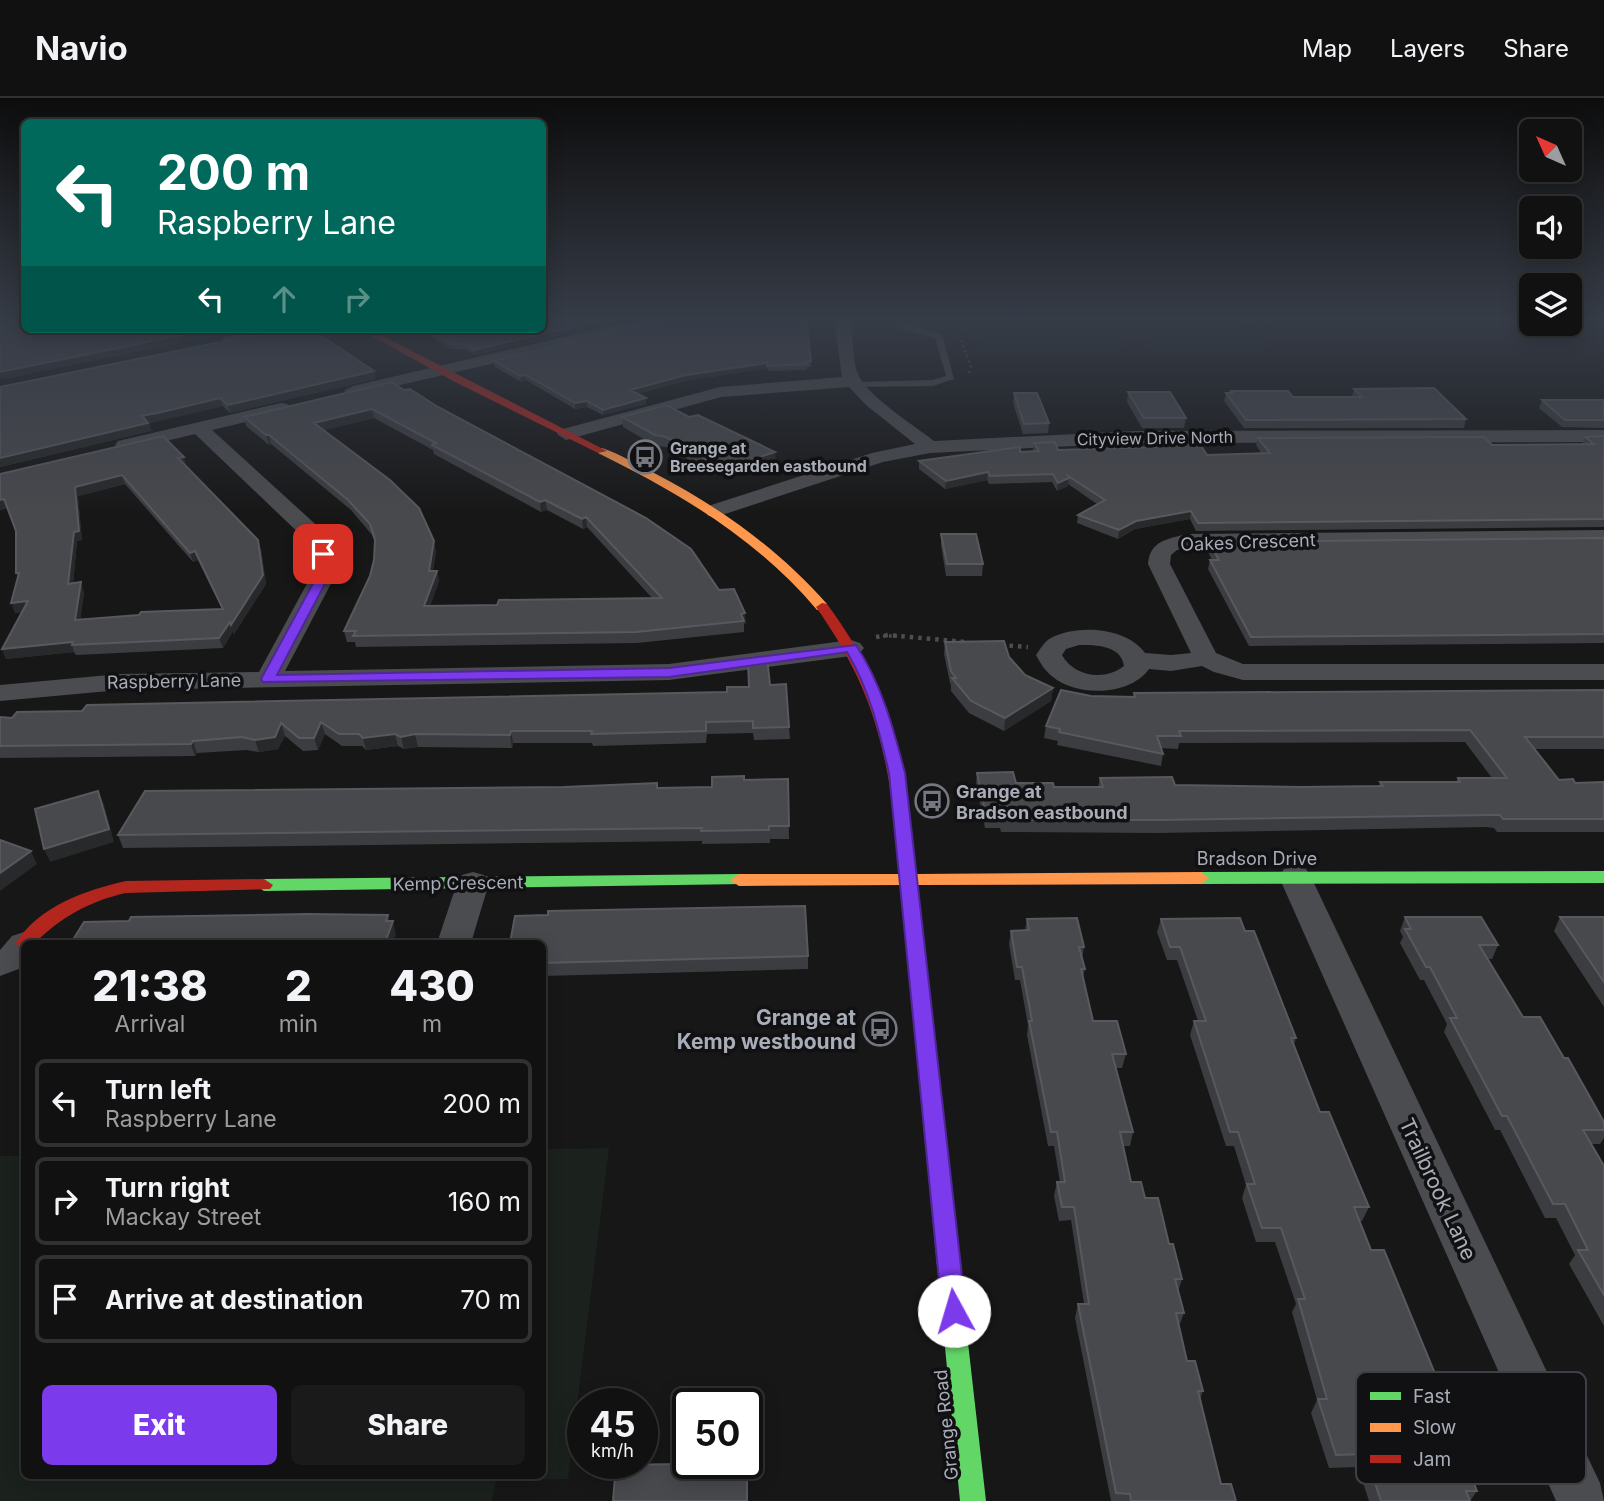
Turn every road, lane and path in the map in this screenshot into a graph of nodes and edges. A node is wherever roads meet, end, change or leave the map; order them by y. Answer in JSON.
{"nodes":[{"id":1,"x":387,"y":383,"type":"edge"},
{"id":2,"x":461,"y":383,"type":"edge"},
{"id":3,"x":848,"y":383,"type":"edge"},
{"id":4,"x":855,"y":383,"type":"edge"},
{"id":5,"x":329,"y":397,"type":"edge"},
{"id":6,"x":303,"y":403,"type":"edge"},
{"id":7,"x":199,"y":428,"type":"junction"},
{"id":8,"x":566,"y":434,"type":"junction"},
{"id":9,"x":1604,"y":436,"type":"edge"},
{"id":10,"x":930,"y":447,"type":"junction"},
{"id":11,"x":102,"y":451,"type":"edge"},
{"id":12,"x":716,"y":511,"type":"junction"},
{"id":13,"x":1604,"y":537,"type":"edge"},
{"id":14,"x":967,"y":642,"type":"edge"},
{"id":15,"x":849,"y":645,"type":"junction"},
{"id":16,"x":993,"y":645,"type":"edge"},
{"id":17,"x":1032,"y":648,"type":"dead end"},
{"id":18,"x":1206,"y":658,"type":"junction"},
{"id":19,"x":1137,"y":660,"type":"dead end"},
{"id":20,"x":1604,"y":671,"type":"edge"},
{"id":21,"x":268,"y":679,"type":"junction"},
{"id":22,"x":0,"y":693,"type":"edge"},
{"id":23,"x":1295,"y":877,"type":"junction"},
{"id":24,"x":1604,"y":877,"type":"edge"},
{"id":25,"x":909,"y":878,"type":"junction"},
{"id":26,"x":474,"y":883,"type":"junction"},
{"id":27,"x":28,"y":940,"type":"edge"},
{"id":28,"x":455,"y":940,"type":"edge"},
{"id":29,"x":21,"y":949,"type":"edge"},
{"id":30,"x":0,"y":964,"type":"edge"},
{"id":31,"x":1523,"y":1372,"type":"edge"},
{"id":32,"x":1574,"y":1484,"type":"edge"},
{"id":33,"x":973,"y":1501,"type":"edge"},
{"id":34,"x":1582,"y":1501,"type":"edge"}],
"edges":[{"from":1,"to":5,"type":"street"},
{"from":2,"to":8,"type":"main road","name":"Grange Road"},
{"from":3,"to":8,"type":"street"},
{"from":4,"to":10,"type":"street"},
{"from":6,"to":7,"type":"street"},
{"from":7,"to":11,"type":"street"},
{"from":7,"to":21,"type":"street"},
{"from":8,"to":12,"type":"main road","name":"Grange Road"},
{"from":9,"to":10,"type":"street","name":"Cityview Drive North"},
{"from":10,"to":12,"type":"street","name":"Cityview Drive North"},
{"from":12,"to":15,"type":"main road","name":"Grange Road"},
{"from":13,"to":18,"type":"street","name":"Oakes Crescent"},
{"from":14,"to":15,"type":"path"},
{"from":15,"to":21,"type":"street","name":"Raspberry Lane"},
{"from":15,"to":25,"type":"main road","name":"Grange Road"},
{"from":16,"to":17,"type":"path"},
{"from":18,"to":19,"type":"street"},
{"from":18,"to":20,"type":"street"},
{"from":21,"to":22,"type":"street","name":"Raspberry Lane"},
{"from":23,"to":24,"type":"main road","name":"Bradson Drive"},
{"from":23,"to":25,"type":"main road","name":"Bradson Drive"},
{"from":23,"to":31,"type":"street","name":"Trailbrook Lane"},
{"from":25,"to":26,"type":"main road","name":"Kemp Crescent"},
{"from":25,"to":33,"type":"main road","name":"Grange Road"},
{"from":26,"to":27,"type":"main road","name":"Kemp Crescent"},
{"from":26,"to":28,"type":"street"},
{"from":29,"to":30,"type":"street","name":"Kemp Crescent"},
{"from":32,"to":34,"type":"street","name":"Trailbrook Lane"}]}
